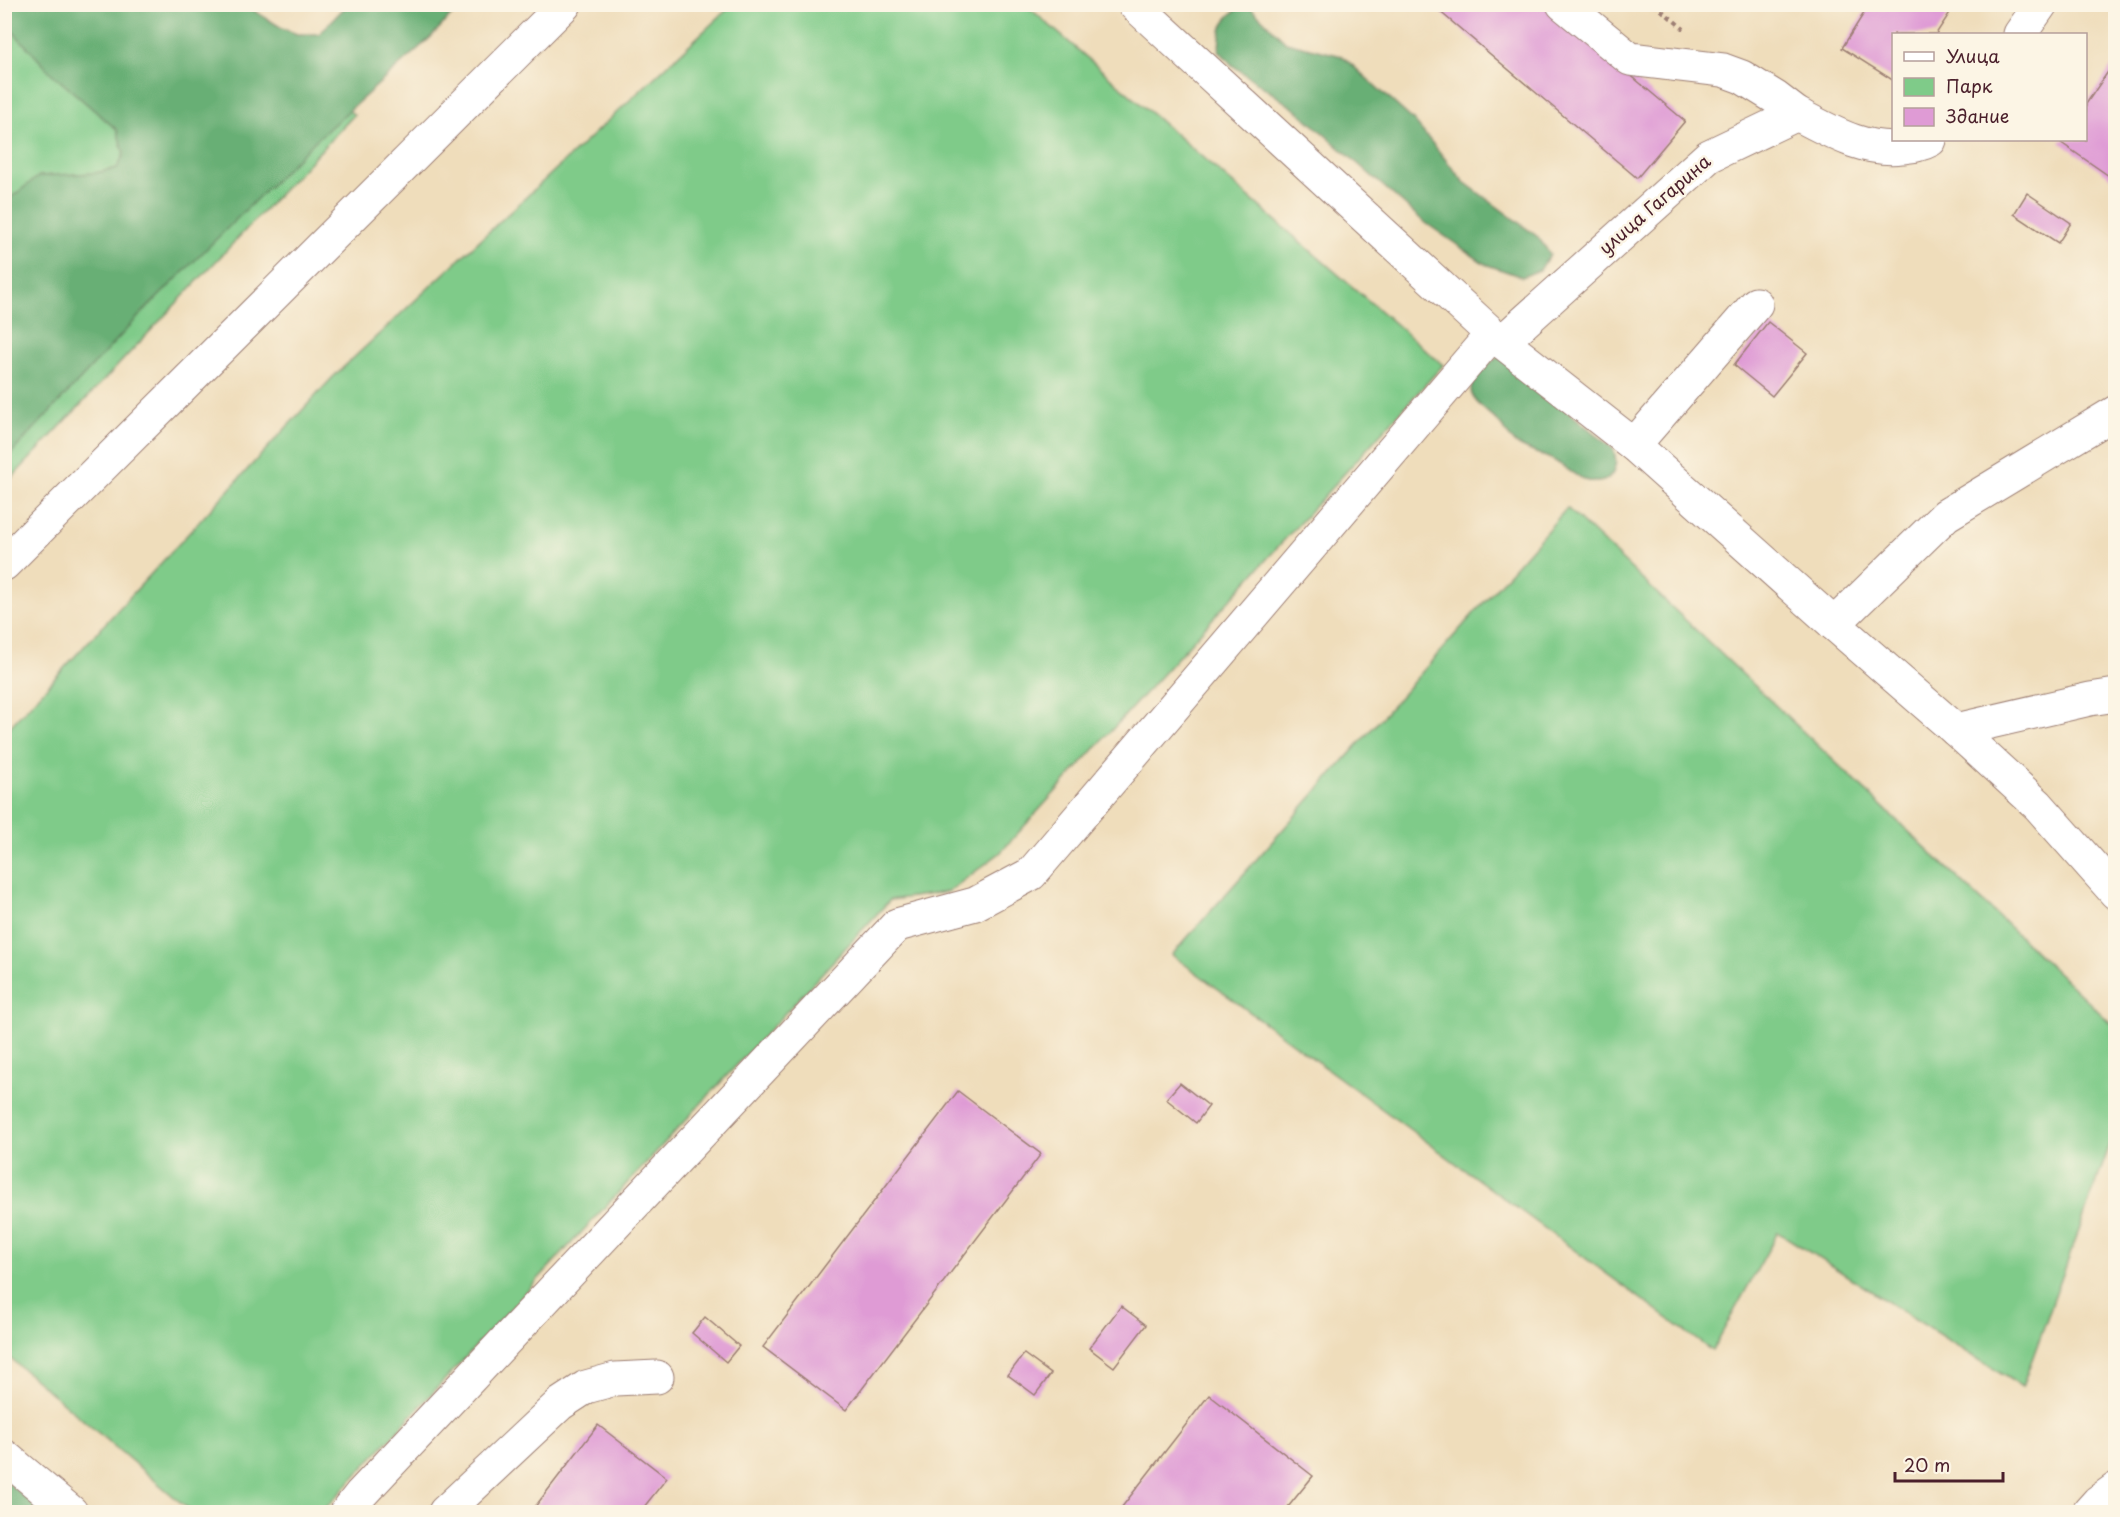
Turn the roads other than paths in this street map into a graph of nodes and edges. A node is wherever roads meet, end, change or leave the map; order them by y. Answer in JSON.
{"nodes":[{"id":1,"x":565,"y":4,"type":"edge"},
{"id":2,"x":1134,"y":4,"type":"edge"},
{"id":3,"x":2041,"y":4,"type":"edge"},
{"id":4,"x":1573,"y":8,"type":"edge"},
{"id":5,"x":2021,"y":33,"type":"edge"},
{"id":6,"x":1797,"y":114,"type":"junction"},
{"id":7,"x":1928,"y":141,"type":"edge"},
{"id":8,"x":1756,"y":304,"type":"dead end"},
{"id":9,"x":1497,"y":338,"type":"junction"},
{"id":10,"x":2115,"y":412,"type":"edge"},
{"id":11,"x":1634,"y":445,"type":"junction"},
{"id":12,"x":4,"y":564,"type":"edge"},
{"id":13,"x":1834,"y":624,"type":"junction"},
{"id":14,"x":2115,"y":695,"type":"edge"},
{"id":15,"x":1956,"y":730,"type":"junction"},
{"id":16,"x":2115,"y":893,"type":"edge"},
{"id":17,"x":657,"y":1377,"type":"dead end"},
{"id":18,"x":4,"y":1456,"type":"edge"},
{"id":19,"x":2115,"y":1489,"type":"edge"},
{"id":20,"x":71,"y":1512,"type":"edge"},
{"id":21,"x":347,"y":1512,"type":"edge"},
{"id":22,"x":445,"y":1512,"type":"edge"},
{"id":23,"x":2089,"y":1512,"type":"edge"}],
"edges":[{"from":1,"to":12,"type":"street"},
{"from":2,"to":9,"type":"street"},
{"from":3,"to":5,"type":"street"},
{"from":4,"to":6,"type":"street"},
{"from":6,"to":7,"type":"street"},
{"from":6,"to":9,"type":"street","name":"улица Гагарина"},
{"from":8,"to":11,"type":"street"},
{"from":9,"to":11,"type":"street"},
{"from":9,"to":21,"type":"street","name":"улица Гагарина"},
{"from":10,"to":13,"type":"street"},
{"from":11,"to":13,"type":"street"},
{"from":13,"to":15,"type":"street"},
{"from":14,"to":15,"type":"street"},
{"from":15,"to":16,"type":"street"},
{"from":17,"to":22,"type":"street"},
{"from":18,"to":20,"type":"street"},
{"from":19,"to":23,"type":"street"}]}
